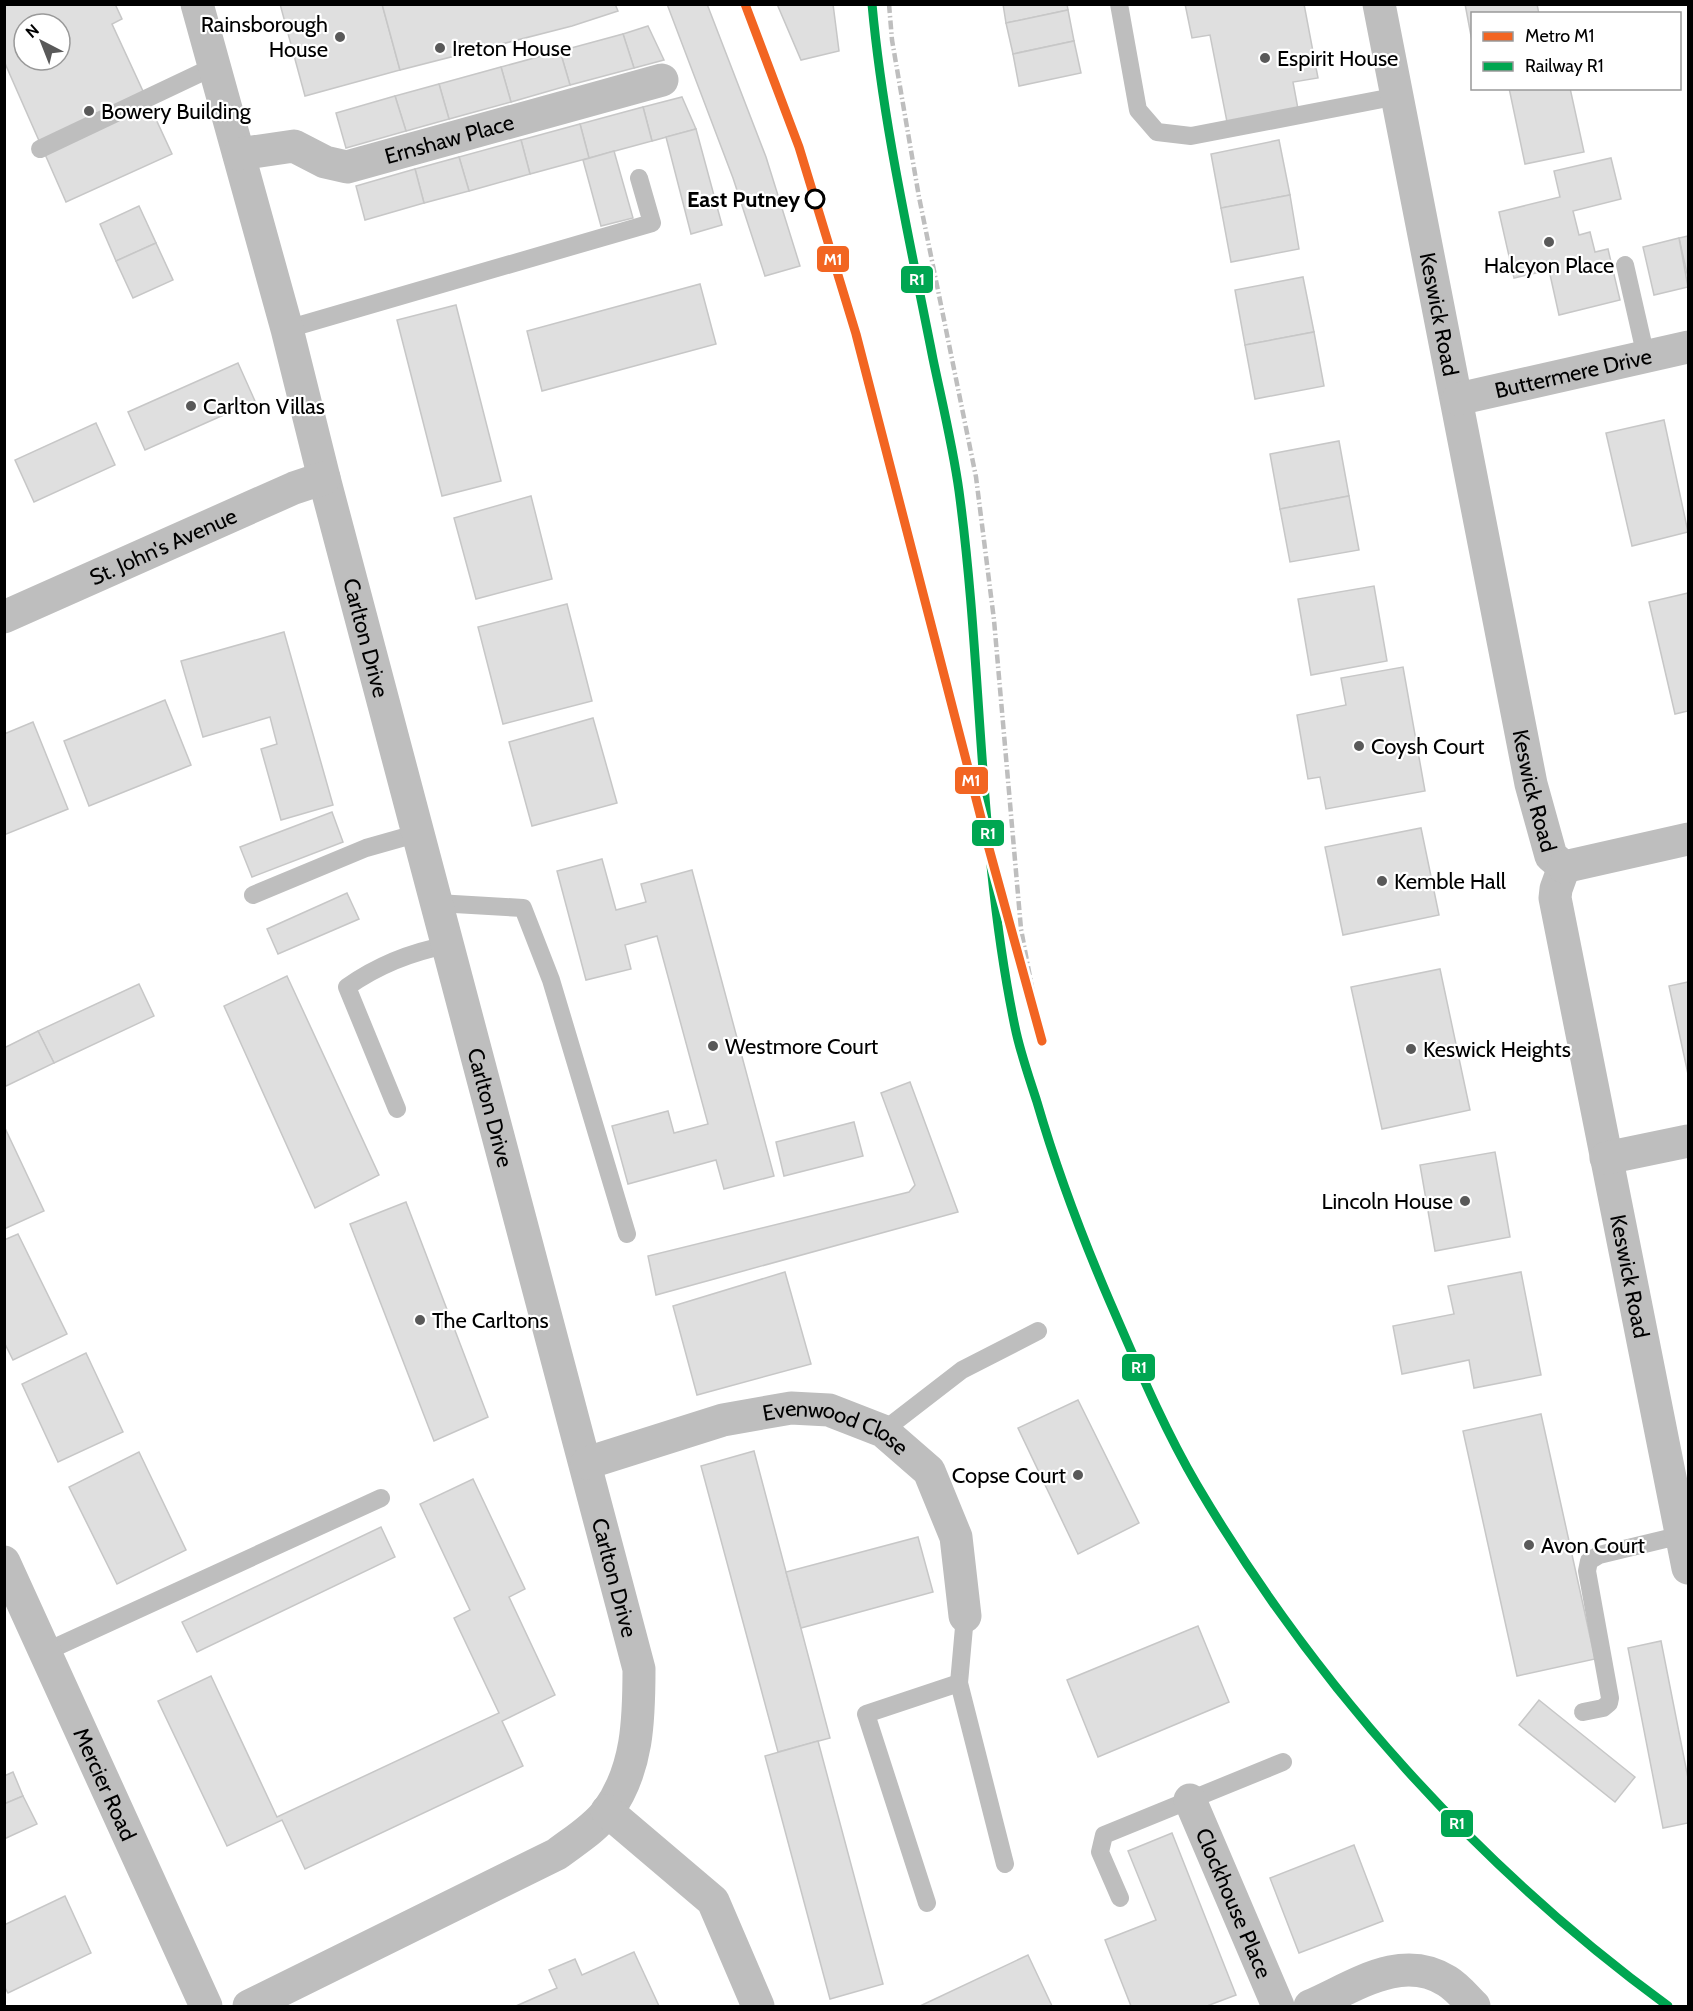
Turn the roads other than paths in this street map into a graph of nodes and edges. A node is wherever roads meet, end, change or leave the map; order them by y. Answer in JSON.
{"nodes":[{"id":1,"x":197,"y":4,"type":"edge"},
{"id":2,"x":1119,"y":4,"type":"edge"},
{"id":3,"x":1379,"y":4,"type":"edge"},
{"id":4,"x":213,"y":67,"type":"junction"},
{"id":5,"x":662,"y":80,"type":"dead end"},
{"id":6,"x":1398,"y":96,"type":"junction"},
{"id":7,"x":40,"y":149,"type":"dead end"},
{"id":8,"x":238,"y":154,"type":"junction"},
{"id":9,"x":639,"y":178,"type":"dead end"},
{"id":10,"x":1625,"y":265,"type":"dead end"},
{"id":11,"x":287,"y":329,"type":"junction"},
{"id":12,"x":1689,"y":347,"type":"edge"},
{"id":13,"x":1646,"y":357,"type":"junction"},
{"id":14,"x":1458,"y":399,"type":"junction"},
{"id":15,"x":324,"y":478,"type":"junction"},
{"id":16,"x":4,"y":617,"type":"edge"},
{"id":17,"x":419,"y":833,"type":"junction"},
{"id":18,"x":1689,"y":839,"type":"edge"},
{"id":19,"x":1564,"y":867,"type":"junction"},
{"id":20,"x":253,"y":895,"type":"dead end"},
{"id":21,"x":437,"y":903,"type":"junction"},
{"id":22,"x":448,"y":945,"type":"junction"},
{"id":23,"x":397,"y":1109,"type":"dead end"},
{"id":24,"x":1689,"y":1141,"type":"edge"},
{"id":25,"x":1606,"y":1158,"type":"junction"},
{"id":26,"x":627,"y":1234,"type":"dead end"},
{"id":27,"x":1038,"y":1331,"type":"dead end"},
{"id":28,"x":884,"y":1431,"type":"junction"},
{"id":29,"x":1676,"y":1437,"type":"edge"},
{"id":30,"x":587,"y":1463,"type":"junction"},
{"id":31,"x":381,"y":1498,"type":"dead end"},
{"id":32,"x":1682,"y":1535,"type":"junction"},
{"id":33,"x":4,"y":1562,"type":"edge"},
{"id":34,"x":1689,"y":1568,"type":"edge"},
{"id":35,"x":965,"y":1616,"type":"joint"},
{"id":36,"x":45,"y":1652,"type":"junction"},
{"id":37,"x":959,"y":1683,"type":"junction"},
{"id":38,"x":1583,"y":1712,"type":"dead end"},
{"id":39,"x":1283,"y":1762,"type":"dead end"},
{"id":40,"x":1190,"y":1800,"type":"junction"},
{"id":41,"x":607,"y":1812,"type":"junction"},
{"id":42,"x":1005,"y":1864,"type":"dead end"},
{"id":43,"x":1120,"y":1898,"type":"dead end"},
{"id":44,"x":927,"y":1903,"type":"dead end"},
{"id":45,"x":206,"y":2007,"type":"edge"},
{"id":46,"x":249,"y":2007,"type":"edge"},
{"id":47,"x":758,"y":2007,"type":"edge"},
{"id":48,"x":1278,"y":2007,"type":"edge"},
{"id":49,"x":1310,"y":2007,"type":"edge"},
{"id":50,"x":1474,"y":2007,"type":"edge"}],
"edges":[{"from":1,"to":4,"type":"street","name":"Carlton Drive"},
{"from":2,"to":6,"type":"lane"},
{"from":3,"to":6,"type":"street","name":"Keswick Road"},
{"from":4,"to":7,"type":"lane"},
{"from":4,"to":8,"type":"street","name":"Carlton Drive"},
{"from":5,"to":8,"type":"street","name":"Ernshaw Place"},
{"from":6,"to":14,"type":"street","name":"Keswick Road"},
{"from":8,"to":11,"type":"street","name":"Carlton Drive"},
{"from":9,"to":11,"type":"lane"},
{"from":10,"to":13,"type":"lane"},
{"from":11,"to":15,"type":"street","name":"Carlton Drive"},
{"from":12,"to":13,"type":"street","name":"Buttermere Drive"},
{"from":13,"to":14,"type":"street","name":"Buttermere Drive"},
{"from":14,"to":19,"type":"street","name":"Keswick Road"},
{"from":15,"to":16,"type":"street","name":"St. John's Avenue"},
{"from":15,"to":17,"type":"street","name":"Carlton Drive"},
{"from":17,"to":20,"type":"lane"},
{"from":17,"to":21,"type":"street","name":"Carlton Drive"},
{"from":18,"to":19,"type":"street"},
{"from":19,"to":25,"type":"street","name":"Keswick Road"},
{"from":21,"to":22,"type":"street","name":"Carlton Drive"},
{"from":21,"to":26,"type":"lane"},
{"from":22,"to":23,"type":"lane"},
{"from":22,"to":30,"type":"street","name":"Carlton Drive"},
{"from":24,"to":25,"type":"street"},
{"from":25,"to":29,"type":"street","name":"Keswick Road"},
{"from":27,"to":28,"type":"lane"},
{"from":28,"to":30,"type":"street","name":"Evenwood Close"},
{"from":28,"to":35,"type":"street","name":"Evenwood Close"},
{"from":29,"to":32,"type":"street","name":"Keswick Road"},
{"from":30,"to":41,"type":"street","name":"Carlton Drive"},
{"from":31,"to":36,"type":"lane"},
{"from":32,"to":34,"type":"street","name":"Keswick Road"},
{"from":32,"to":38,"type":"lane"},
{"from":33,"to":36,"type":"street","name":"Mercier Road"},
{"from":35,"to":37,"type":"lane"},
{"from":36,"to":45,"type":"street","name":"Mercier Road"},
{"from":37,"to":42,"type":"lane"},
{"from":37,"to":44,"type":"lane"},
{"from":39,"to":40,"type":"lane"},
{"from":40,"to":43,"type":"lane"},
{"from":40,"to":48,"type":"street","name":"Clockhouse Place"},
{"from":41,"to":46,"type":"street","name":"Carlton Drive"},
{"from":41,"to":47,"type":"street"},
{"from":49,"to":50,"type":"street"}]}
